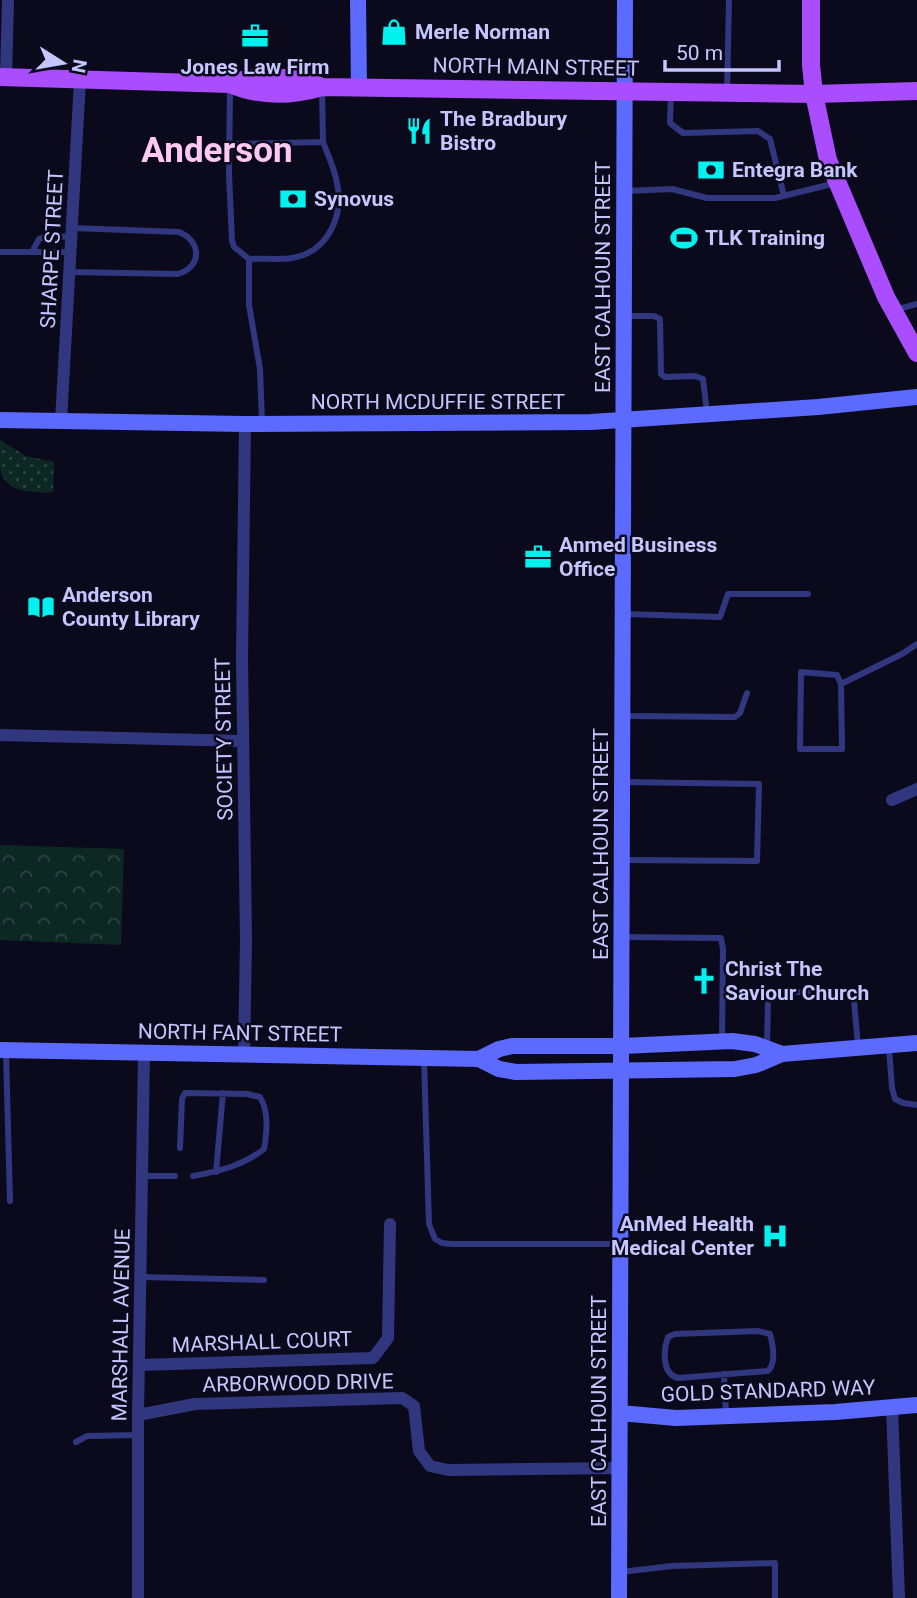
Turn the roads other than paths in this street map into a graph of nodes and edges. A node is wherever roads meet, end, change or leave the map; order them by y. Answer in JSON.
{"nodes":[{"id":1,"x":8,"y":0,"type":"edge"},
{"id":2,"x":358,"y":0,"type":"edge"},
{"id":3,"x":625,"y":0,"type":"edge"},
{"id":4,"x":729,"y":0,"type":"edge"},
{"id":5,"x":811,"y":0,"type":"edge"},
{"id":6,"x":3,"y":77,"type":"edge"},
{"id":7,"x":80,"y":80,"type":"junction"},
{"id":8,"x":230,"y":84,"type":"junction"},
{"id":9,"x":321,"y":87,"type":"junction"},
{"id":10,"x":359,"y":87,"type":"junction"},
{"id":11,"x":624,"y":90,"type":"junction"},
{"id":12,"x":671,"y":91,"type":"junction"},
{"id":13,"x":917,"y":91,"type":"edge"},
{"id":14,"x":727,"y":93,"type":"junction"},
{"id":15,"x":814,"y":94,"type":"junction"},
{"id":16,"x":323,"y":142,"type":"junction"},
{"id":17,"x":229,"y":144,"type":"junction"},
{"id":18,"x":838,"y":183,"type":"junction"},
{"id":19,"x":624,"y":191,"type":"junction"},
{"id":20,"x":784,"y":196,"type":"junction"},
{"id":21,"x":68,"y":234,"type":"junction"},
{"id":22,"x":44,"y":237,"type":"dead end"},
{"id":23,"x":32,"y":252,"type":"junction"},
{"id":24,"x":71,"y":252,"type":"junction"},
{"id":25,"x":0,"y":253,"type":"edge"},
{"id":26,"x":249,"y":259,"type":"junction"},
{"id":27,"x":70,"y":272,"type":"junction"},
{"id":28,"x":917,"y":304,"type":"edge"},
{"id":29,"x":893,"y":311,"type":"junction"},
{"id":30,"x":624,"y":316,"type":"junction"},
{"id":31,"x":917,"y":353,"type":"edge"},
{"id":32,"x":917,"y":397,"type":"edge"},
{"id":33,"x":707,"y":414,"type":"junction"},
{"id":34,"x":0,"y":419,"type":"edge"},
{"id":35,"x":624,"y":420,"type":"junction"},
{"id":36,"x":61,"y":421,"type":"junction"},
{"id":37,"x":245,"y":424,"type":"junction"},
{"id":38,"x":262,"y":424,"type":"junction"},
{"id":39,"x":808,"y":594,"type":"dead end"},
{"id":40,"x":623,"y":614,"type":"junction"},
{"id":41,"x":917,"y":643,"type":"edge"},
{"id":42,"x":841,"y":684,"type":"junction"},
{"id":43,"x":747,"y":694,"type":"dead end"},
{"id":44,"x":623,"y":716,"type":"junction"},
{"id":45,"x":0,"y":735,"type":"edge"},
{"id":46,"x":243,"y":741,"type":"junction"},
{"id":47,"x":622,"y":782,"type":"junction"},
{"id":48,"x":917,"y":789,"type":"edge"},
{"id":49,"x":892,"y":800,"type":"dead end"},
{"id":50,"x":622,"y":860,"type":"junction"},
{"id":51,"x":622,"y":937,"type":"junction"},
{"id":52,"x":722,"y":1042,"type":"junction"},
{"id":53,"x":917,"y":1043,"type":"edge"},
{"id":54,"x":889,"y":1045,"type":"junction"},
{"id":55,"x":622,"y":1046,"type":"junction"},
{"id":56,"x":858,"y":1048,"type":"junction"},
{"id":57,"x":3,"y":1050,"type":"edge"},
{"id":58,"x":775,"y":1051,"type":"junction"},
{"id":59,"x":144,"y":1052,"type":"junction"},
{"id":60,"x":244,"y":1054,"type":"junction"},
{"id":61,"x":424,"y":1058,"type":"junction"},
{"id":62,"x":479,"y":1059,"type":"junction"},
{"id":63,"x":621,"y":1072,"type":"junction"},
{"id":64,"x":223,"y":1093,"type":"junction"},
{"id":65,"x":917,"y":1105,"type":"edge"},
{"id":66,"x":180,"y":1148,"type":"dead end"},
{"id":67,"x":216,"y":1172,"type":"junction"},
{"id":68,"x":142,"y":1176,"type":"junction"},
{"id":69,"x":175,"y":1176,"type":"dead end"},
{"id":70,"x":192,"y":1176,"type":"dead end"},
{"id":71,"x":10,"y":1201,"type":"dead end"},
{"id":72,"x":390,"y":1224,"type":"dead end"},
{"id":73,"x":621,"y":1244,"type":"junction"},
{"id":74,"x":141,"y":1277,"type":"junction"},
{"id":75,"x":264,"y":1280,"type":"dead end"},
{"id":76,"x":139,"y":1365,"type":"junction"},
{"id":77,"x":724,"y":1374,"type":"junction"},
{"id":78,"x":917,"y":1405,"type":"edge"},
{"id":79,"x":892,"y":1407,"type":"junction"},
{"id":80,"x":620,"y":1413,"type":"junction"},
{"id":81,"x":138,"y":1415,"type":"junction"},
{"id":82,"x":726,"y":1416,"type":"junction"},
{"id":83,"x":139,"y":1435,"type":"junction"},
{"id":84,"x":76,"y":1442,"type":"dead end"},
{"id":85,"x":620,"y":1468,"type":"junction"},
{"id":86,"x":619,"y":1573,"type":"junction"},
{"id":87,"x":138,"y":1598,"type":"edge"},
{"id":88,"x":619,"y":1598,"type":"edge"},
{"id":89,"x":775,"y":1598,"type":"edge"},
{"id":90,"x":899,"y":1598,"type":"edge"}],
"edges":[{"from":1,"to":6,"type":"street"},
{"from":2,"to":10,"type":"street"},
{"from":3,"to":11,"type":"street","name":"EAST CALHOUN STREET"},
{"from":4,"to":14,"type":"lane"},
{"from":5,"to":15,"type":"main road"},
{"from":6,"to":7,"type":"main road","name":"NORTH MAIN STREET"},
{"from":7,"to":8,"type":"main road","name":"NORTH MAIN STREET"},
{"from":7,"to":21,"type":"street","name":"SHARPE STREET"},
{"from":8,"to":9,"type":"main road","name":"NORTH MAIN STREET"},
{"from":8,"to":17,"type":"lane"},
{"from":9,"to":10,"type":"main road","name":"NORTH MAIN STREET"},
{"from":9,"to":16,"type":"lane"},
{"from":10,"to":11,"type":"main road","name":"NORTH MAIN STREET"},
{"from":11,"to":12,"type":"main road","name":"NORTH MAIN STREET"},
{"from":11,"to":19,"type":"street","name":"EAST CALHOUN STREET"},
{"from":12,"to":14,"type":"main road","name":"NORTH MAIN STREET"},
{"from":12,"to":20,"type":"lane"},
{"from":13,"to":15,"type":"main road","name":"NORTH MAIN STREET"},
{"from":14,"to":15,"type":"main road","name":"NORTH MAIN STREET"},
{"from":15,"to":18,"type":"main road"},
{"from":16,"to":17,"type":"lane"},
{"from":16,"to":26,"type":"lane"},
{"from":17,"to":26,"type":"lane"},
{"from":18,"to":20,"type":"lane"},
{"from":18,"to":29,"type":"main road"},
{"from":19,"to":20,"type":"lane"},
{"from":19,"to":30,"type":"street","name":"EAST CALHOUN STREET"},
{"from":21,"to":24,"type":"street","name":"SHARPE STREET"},
{"from":21,"to":27,"type":"lane"},
{"from":22,"to":23,"type":"lane"},
{"from":23,"to":24,"type":"lane"},
{"from":23,"to":25,"type":"lane"},
{"from":24,"to":27,"type":"street","name":"SHARPE STREET"},
{"from":26,"to":38,"type":"lane"},
{"from":27,"to":36,"type":"street","name":"SHARPE STREET"},
{"from":28,"to":29,"type":"lane"},
{"from":29,"to":31,"type":"main road"},
{"from":30,"to":33,"type":"lane"},
{"from":30,"to":35,"type":"street","name":"EAST CALHOUN STREET"},
{"from":32,"to":33,"type":"street","name":"NORTH MCDUFFIE STREET"},
{"from":33,"to":35,"type":"street","name":"NORTH MCDUFFIE STREET"},
{"from":34,"to":36,"type":"street","name":"NORTH MCDUFFIE STREET"},
{"from":35,"to":38,"type":"street","name":"NORTH MCDUFFIE STREET"},
{"from":35,"to":40,"type":"street","name":"EAST CALHOUN STREET"},
{"from":36,"to":37,"type":"street","name":"NORTH MCDUFFIE STREET"},
{"from":37,"to":38,"type":"street","name":"NORTH MCDUFFIE STREET"},
{"from":37,"to":46,"type":"street","name":"SOCIETY STREET"},
{"from":39,"to":40,"type":"lane"},
{"from":40,"to":44,"type":"street","name":"EAST CALHOUN STREET"},
{"from":41,"to":42,"type":"lane"},
{"from":42,"to":42,"type":"lane"},
{"from":43,"to":44,"type":"lane"},
{"from":44,"to":47,"type":"street","name":"EAST CALHOUN STREET"},
{"from":45,"to":46,"type":"street"},
{"from":46,"to":60,"type":"street","name":"SOCIETY STREET"},
{"from":47,"to":50,"type":"street","name":"EAST CALHOUN STREET"},
{"from":47,"to":50,"type":"lane"},
{"from":48,"to":49,"type":"street"},
{"from":50,"to":51,"type":"street","name":"EAST CALHOUN STREET"},
{"from":51,"to":52,"type":"lane"},
{"from":51,"to":55,"type":"street","name":"EAST CALHOUN STREET"},
{"from":52,"to":55,"type":"street","name":"NORTH FANT STREET"},
{"from":52,"to":58,"type":"street","name":"NORTH FANT STREET"},
{"from":53,"to":54,"type":"street","name":"NORTH FANT STREET"},
{"from":54,"to":56,"type":"street","name":"NORTH FANT STREET"},
{"from":54,"to":65,"type":"lane"},
{"from":55,"to":62,"type":"street","name":"NORTH FANT STREET"},
{"from":55,"to":63,"type":"street","name":"EAST CALHOUN STREET"},
{"from":56,"to":58,"type":"street","name":"NORTH FANT STREET"},
{"from":56,"to":58,"type":"lane"},
{"from":57,"to":59,"type":"street","name":"NORTH FANT STREET"},
{"from":57,"to":71,"type":"lane"},
{"from":58,"to":63,"type":"street","name":"NORTH FANT STREET"},
{"from":59,"to":60,"type":"street","name":"NORTH FANT STREET"},
{"from":59,"to":68,"type":"street","name":"MARSHALL AVENUE"},
{"from":60,"to":61,"type":"street","name":"NORTH FANT STREET"},
{"from":61,"to":62,"type":"street","name":"NORTH FANT STREET"},
{"from":61,"to":73,"type":"lane"},
{"from":62,"to":63,"type":"street","name":"NORTH FANT STREET"},
{"from":63,"to":73,"type":"street","name":"EAST CALHOUN STREET"},
{"from":64,"to":66,"type":"lane"},
{"from":64,"to":67,"type":"lane"},
{"from":64,"to":67,"type":"lane"},
{"from":67,"to":70,"type":"lane"},
{"from":68,"to":69,"type":"lane"},
{"from":68,"to":74,"type":"street","name":"MARSHALL AVENUE"},
{"from":72,"to":76,"type":"street","name":"MARSHALL COURT"},
{"from":73,"to":80,"type":"street","name":"EAST CALHOUN STREET"},
{"from":74,"to":75,"type":"lane"},
{"from":74,"to":76,"type":"street","name":"MARSHALL AVENUE"},
{"from":76,"to":81,"type":"street","name":"MARSHALL AVENUE"},
{"from":77,"to":77,"type":"lane"},
{"from":77,"to":82,"type":"lane"},
{"from":78,"to":79,"type":"street","name":"GOLD STANDARD WAY"},
{"from":79,"to":82,"type":"street","name":"GOLD STANDARD WAY"},
{"from":79,"to":90,"type":"street"},
{"from":80,"to":82,"type":"street","name":"GOLD STANDARD WAY"},
{"from":80,"to":85,"type":"street","name":"EAST CALHOUN STREET"},
{"from":81,"to":83,"type":"street","name":"MARSHALL AVENUE"},
{"from":81,"to":85,"type":"street","name":"ARBORWOOD DRIVE"},
{"from":83,"to":84,"type":"lane"},
{"from":83,"to":87,"type":"street","name":"MARSHALL AVENUE"},
{"from":85,"to":86,"type":"street","name":"EAST CALHOUN STREET"},
{"from":86,"to":88,"type":"street","name":"EAST CALHOUN STREET"},
{"from":86,"to":89,"type":"lane"}]}
